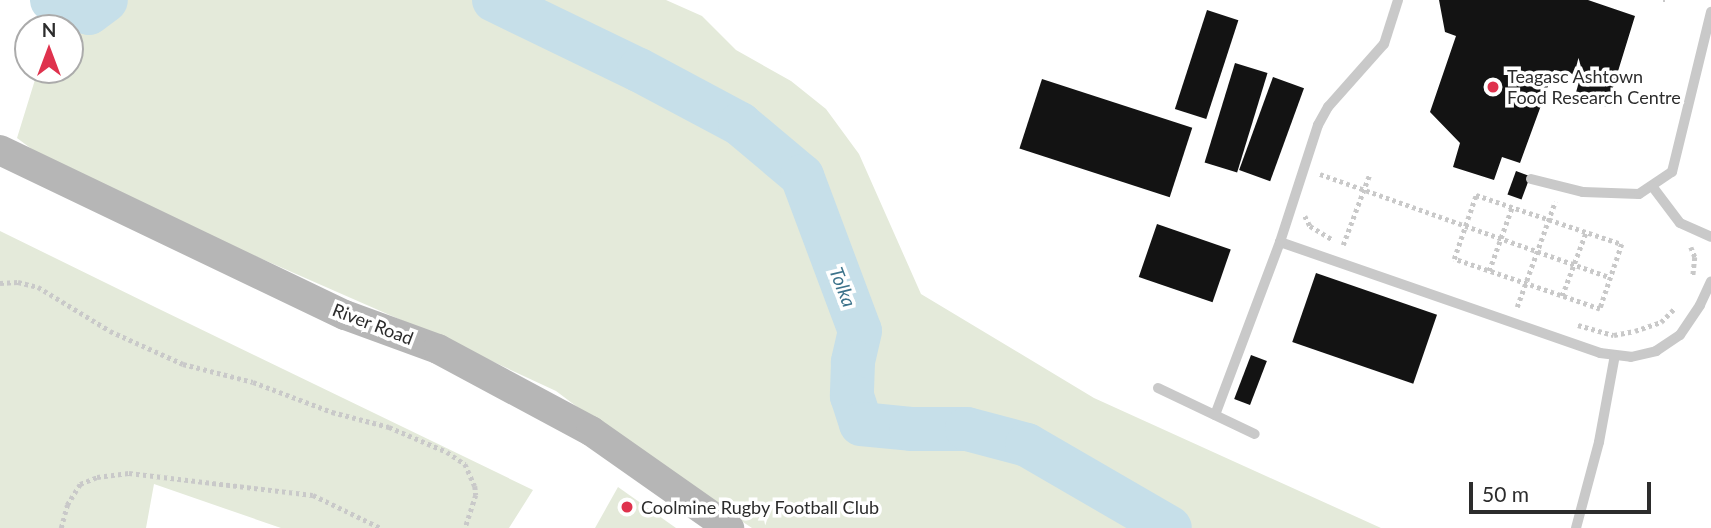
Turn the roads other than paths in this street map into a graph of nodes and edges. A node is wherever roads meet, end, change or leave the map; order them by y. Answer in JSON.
{"nodes":[{"id":1,"x":1398,"y":0,"type":"edge"},
{"id":2,"x":1711,"y":12,"type":"edge"},
{"id":3,"x":0,"y":150,"type":"edge"},
{"id":4,"x":1531,"y":178,"type":"dead end"},
{"id":5,"x":1651,"y":186,"type":"junction"},
{"id":6,"x":1711,"y":237,"type":"edge"},
{"id":7,"x":1280,"y":242,"type":"junction"},
{"id":8,"x":1711,"y":281,"type":"edge"},
{"id":9,"x":1615,"y":355,"type":"junction"},
{"id":10,"x":1158,"y":388,"type":"dead end"},
{"id":11,"x":1215,"y":415,"type":"junction"},
{"id":12,"x":1255,"y":433,"type":"dead end"},
{"id":13,"x":729,"y":528,"type":"edge"},
{"id":14,"x":1576,"y":528,"type":"edge"}],
"edges":[{"from":1,"to":7,"type":"lane"},
{"from":2,"to":5,"type":"lane"},
{"from":3,"to":13,"type":"main road","name":"River Road"},
{"from":4,"to":5,"type":"lane"},
{"from":5,"to":6,"type":"lane"},
{"from":7,"to":9,"type":"lane"},
{"from":7,"to":11,"type":"lane"},
{"from":8,"to":9,"type":"lane"},
{"from":9,"to":14,"type":"lane"},
{"from":10,"to":11,"type":"lane"},
{"from":11,"to":12,"type":"lane"}]}
